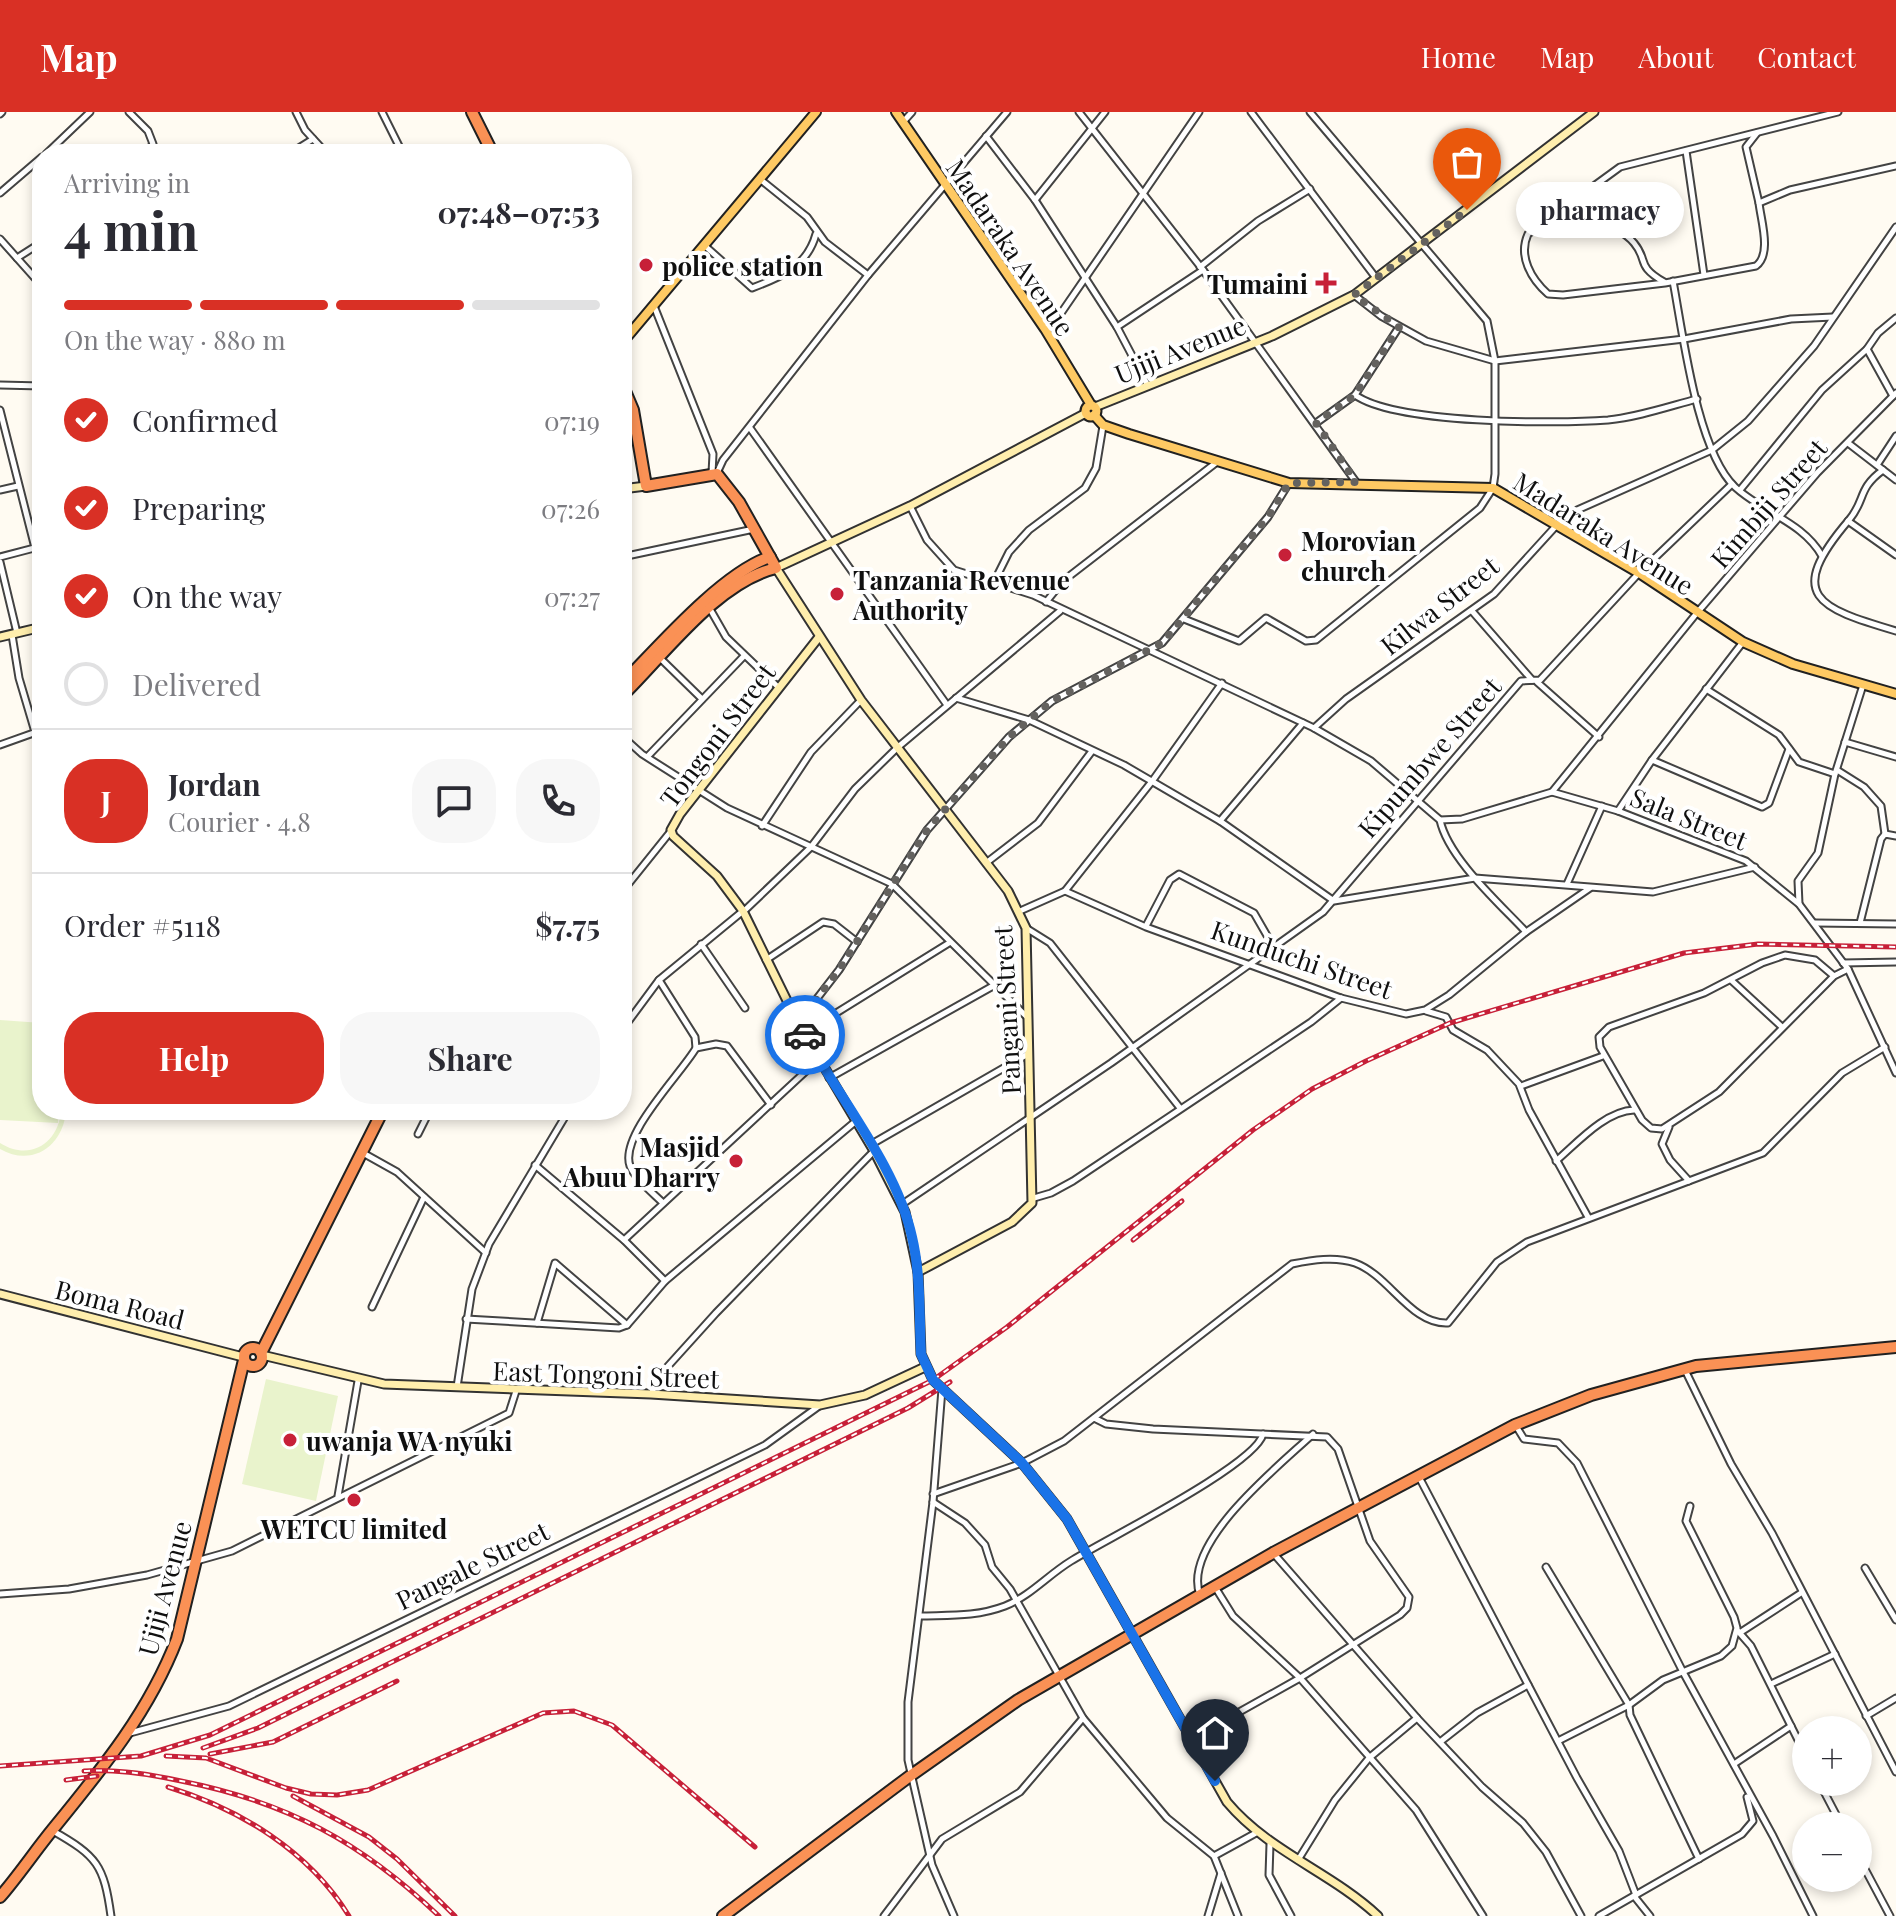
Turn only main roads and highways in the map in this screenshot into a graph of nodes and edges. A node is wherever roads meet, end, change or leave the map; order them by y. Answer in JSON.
{"nodes":[{"id":1,"x":472,"y":112,"type":"edge"},
{"id":2,"x":816,"y":112,"type":"edge"},
{"id":3,"x":896,"y":112,"type":"edge"},
{"id":4,"x":488,"y":144,"type":"edge"},
{"id":5,"x":632,"y":331,"type":"edge"},
{"id":6,"x":632,"y":408,"type":"edge"},
{"id":7,"x":763,"y":544,"type":"junction"},
{"id":8,"x":754,"y":563,"type":"junction"},
{"id":9,"x":773,"y":563,"type":"junction"},
{"id":10,"x":632,"y":678,"type":"edge"},
{"id":11,"x":632,"y":679,"type":"edge"},
{"id":12,"x":1896,"y":694,"type":"edge"},
{"id":13,"x":378,"y":1120,"type":"edge"},
{"id":14,"x":1896,"y":1347,"type":"edge"},
{"id":15,"x":0,"y":1897,"type":"edge"},
{"id":16,"x":723,"y":1916,"type":"edge"}],
"edges":[{"from":1,"to":4,"type":"highway"},
{"from":2,"to":5,"type":"main road"},
{"from":3,"to":12,"type":"main road","name":"Madaraka Avenue"},
{"from":6,"to":7,"type":"highway"},
{"from":7,"to":8,"type":"highway"},
{"from":7,"to":9,"type":"highway"},
{"from":8,"to":9,"type":"highway"},
{"from":8,"to":10,"type":"highway"},
{"from":9,"to":11,"type":"highway"},
{"from":13,"to":15,"type":"highway","name":"Ujiji Avenue"},
{"from":14,"to":16,"type":"highway"}]}
